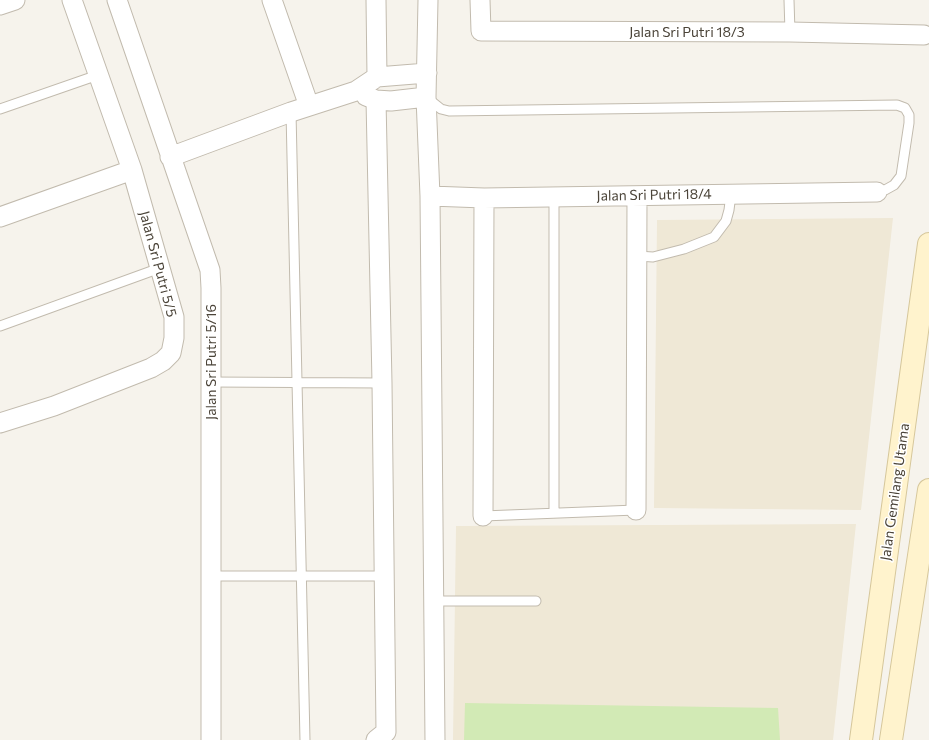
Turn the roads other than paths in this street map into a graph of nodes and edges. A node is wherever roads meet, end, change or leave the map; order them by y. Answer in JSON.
{"nodes":[{"id":1,"x":15,"y":0,"type":"edge"},
{"id":2,"x":72,"y":0,"type":"edge"},
{"id":3,"x":117,"y":0,"type":"edge"},
{"id":4,"x":272,"y":0,"type":"edge"},
{"id":5,"x":376,"y":0,"type":"edge"},
{"id":6,"x":428,"y":0,"type":"edge"},
{"id":7,"x":480,"y":0,"type":"edge"},
{"id":8,"x":789,"y":0,"type":"edge"},
{"id":9,"x":0,"y":5,"type":"edge"},
{"id":10,"x":790,"y":32,"type":"junction"},
{"id":11,"x":924,"y":35,"type":"dead end"},
{"id":12,"x":427,"y":73,"type":"junction"},
{"id":13,"x":98,"y":75,"type":"junction"},
{"id":14,"x":377,"y":77,"type":"junction"},
{"id":15,"x":356,"y":91,"type":"junction"},
{"id":16,"x":426,"y":97,"type":"junction"},
{"id":17,"x":376,"y":100,"type":"junction"},
{"id":18,"x":309,"y":106,"type":"junction"},
{"id":19,"x":0,"y":109,"type":"edge"},
{"id":20,"x":291,"y":112,"type":"junction"},
{"id":21,"x":170,"y":157,"type":"junction"},
{"id":22,"x":132,"y":170,"type":"junction"},
{"id":23,"x":877,"y":192,"type":"joint"},
{"id":24,"x":731,"y":194,"type":"junction"},
{"id":25,"x":430,"y":196,"type":"junction"},
{"id":26,"x":637,"y":196,"type":"junction"},
{"id":27,"x":554,"y":197,"type":"junction"},
{"id":28,"x":484,"y":198,"type":"junction"},
{"id":29,"x":0,"y":217,"type":"edge"},
{"id":30,"x":929,"y":244,"type":"edge"},
{"id":31,"x":637,"y":256,"type":"junction"},
{"id":32,"x":160,"y":268,"type":"junction"},
{"id":33,"x":0,"y":326,"type":"edge"},
{"id":34,"x":211,"y":382,"type":"junction"},
{"id":35,"x":296,"y":382,"type":"junction"},
{"id":36,"x":382,"y":383,"type":"junction"},
{"id":37,"x":0,"y":423,"type":"edge"},
{"id":38,"x":928,"y":504,"type":"edge"},
{"id":39,"x":636,"y":510,"type":"joint"},
{"id":40,"x":554,"y":514,"type":"junction"},
{"id":41,"x":483,"y":516,"type":"joint"},
{"id":42,"x":211,"y":576,"type":"junction"},
{"id":43,"x":301,"y":576,"type":"junction"},
{"id":44,"x":385,"y":576,"type":"junction"},
{"id":45,"x":434,"y":601,"type":"junction"},
{"id":46,"x":536,"y":601,"type":"dead end"},
{"id":47,"x":383,"y":737,"type":"edge"},
{"id":48,"x":211,"y":740,"type":"edge"},
{"id":49,"x":305,"y":740,"type":"edge"},
{"id":50,"x":435,"y":740,"type":"edge"},
{"id":51,"x":862,"y":740,"type":"edge"},
{"id":52,"x":891,"y":740,"type":"edge"}],
"edges":[{"from":1,"to":9,"type":"street"},
{"from":2,"to":13,"type":"street","name":"Jalan Sri Putri 5/5"},
{"from":3,"to":21,"type":"street","name":"Jalan Sri Putri 5/16"},
{"from":4,"to":18,"type":"street"},
{"from":5,"to":14,"type":"street"},
{"from":6,"to":12,"type":"street"},
{"from":7,"to":10,"type":"street","name":"Jalan Sri Putri 18/3"},
{"from":8,"to":10,"type":"lane"},
{"from":10,"to":11,"type":"street","name":"Jalan Sri Putri 18/3"},
{"from":12,"to":14,"type":"street"},
{"from":12,"to":16,"type":"street"},
{"from":13,"to":19,"type":"lane"},
{"from":13,"to":22,"type":"street","name":"Jalan Sri Putri 5/5"},
{"from":14,"to":15,"type":"street"},
{"from":15,"to":17,"type":"street"},
{"from":15,"to":18,"type":"street"},
{"from":16,"to":17,"type":"street"},
{"from":16,"to":23,"type":"lane"},
{"from":16,"to":25,"type":"street"},
{"from":17,"to":36,"type":"street"},
{"from":18,"to":20,"type":"street"},
{"from":20,"to":21,"type":"street"},
{"from":20,"to":35,"type":"lane"},
{"from":21,"to":34,"type":"street","name":"Jalan Sri Putri 5/16"},
{"from":22,"to":29,"type":"street"},
{"from":22,"to":32,"type":"street","name":"Jalan Sri Putri 5/5"},
{"from":23,"to":24,"type":"street","name":"Jalan Sri Putri 18/4"},
{"from":24,"to":26,"type":"street","name":"Jalan Sri Putri 18/4"},
{"from":24,"to":31,"type":"lane"},
{"from":25,"to":28,"type":"street","name":"Jalan Sri Putri 18/4"},
{"from":25,"to":45,"type":"street"},
{"from":26,"to":27,"type":"street","name":"Jalan Sri Putri 18/4"},
{"from":26,"to":31,"type":"street"},
{"from":27,"to":28,"type":"street","name":"Jalan Sri Putri 18/4"},
{"from":27,"to":40,"type":"lane"},
{"from":28,"to":41,"type":"street"},
{"from":30,"to":51,"type":"main road","name":"Jalan Gemilang Utama"},
{"from":31,"to":39,"type":"street"},
{"from":32,"to":33,"type":"lane"},
{"from":32,"to":37,"type":"street","name":"Jalan Sri Putri 5/5"},
{"from":34,"to":35,"type":"lane"},
{"from":34,"to":42,"type":"street","name":"Jalan Sri Putri 5/16"},
{"from":35,"to":36,"type":"lane"},
{"from":35,"to":43,"type":"lane"},
{"from":36,"to":44,"type":"street"},
{"from":38,"to":52,"type":"main road"},
{"from":39,"to":40,"type":"lane"},
{"from":40,"to":41,"type":"lane"},
{"from":42,"to":43,"type":"lane"},
{"from":42,"to":48,"type":"street","name":"Jalan Sri Putri 5/16"},
{"from":43,"to":44,"type":"lane"},
{"from":43,"to":49,"type":"lane"},
{"from":44,"to":47,"type":"street"},
{"from":45,"to":46,"type":"lane"},
{"from":45,"to":50,"type":"street"}]}
